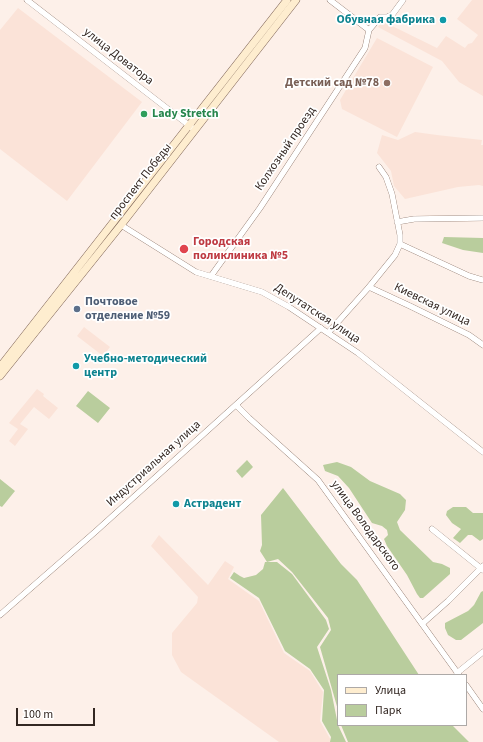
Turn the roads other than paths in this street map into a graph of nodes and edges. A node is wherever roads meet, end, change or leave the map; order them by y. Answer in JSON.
{"nodes":[{"id":1,"x":27,"y":0,"type":"edge"},
{"id":2,"x":287,"y":0,"type":"edge"},
{"id":3,"x":296,"y":0,"type":"edge"},
{"id":4,"x":330,"y":0,"type":"edge"},
{"id":5,"x":404,"y":0,"type":"edge"},
{"id":6,"x":369,"y":30,"type":"junction"},
{"id":7,"x":192,"y":128,"type":"junction"},
{"id":8,"x":379,"y":167,"type":"dead end"},
{"id":9,"x":483,"y":218,"type":"edge"},
{"id":10,"x":398,"y":222,"type":"junction"},
{"id":11,"x":121,"y":225,"type":"junction"},
{"id":12,"x":400,"y":244,"type":"junction"},
{"id":13,"x":210,"y":276,"type":"junction"},
{"id":14,"x":483,"y":280,"type":"edge"},
{"id":15,"x":369,"y":287,"type":"junction"},
{"id":16,"x":321,"y":328,"type":"junction"},
{"id":17,"x":328,"y":333,"type":"junction"},
{"id":18,"x":483,"y":345,"type":"edge"},
{"id":19,"x":0,"y":367,"type":"edge"},
{"id":20,"x":0,"y":376,"type":"edge"},
{"id":21,"x":236,"y":405,"type":"junction"},
{"id":22,"x":483,"y":452,"type":"edge"},
{"id":23,"x":432,"y":529,"type":"dead end"},
{"id":24,"x":482,"y":568,"type":"edge"},
{"id":25,"x":0,"y":615,"type":"edge"},
{"id":26,"x":422,"y":624,"type":"junction"},
{"id":27,"x":483,"y":652,"type":"edge"},
{"id":28,"x":458,"y":674,"type":"edge"},
{"id":29,"x":467,"y":686,"type":"edge"},
{"id":30,"x":483,"y":709,"type":"edge"}],
"edges":[{"from":1,"to":7,"type":"street","name":"улица Доватора"},
{"from":2,"to":7,"type":"main road","name":"проспект Победы"},
{"from":3,"to":7,"type":"main road","name":"проспект Победы"},
{"from":4,"to":6,"type":"street"},
{"from":5,"to":6,"type":"street","name":"Колхозный проезд"},
{"from":6,"to":13,"type":"street","name":"Колхозный проезд"},
{"from":7,"to":11,"type":"main road","name":"проспект Победы"},
{"from":7,"to":19,"type":"main road","name":"проспект Победы"},
{"from":8,"to":10,"type":"street"},
{"from":9,"to":10,"type":"street"},
{"from":10,"to":12,"type":"street"},
{"from":11,"to":13,"type":"street","name":"Депутатская улица"},
{"from":11,"to":20,"type":"main road","name":"проспект Победы"},
{"from":12,"to":14,"type":"street"},
{"from":12,"to":15,"type":"street"},
{"from":13,"to":16,"type":"street","name":"Депутатская улица"},
{"from":15,"to":17,"type":"street"},
{"from":15,"to":18,"type":"street","name":"Киевская улица"},
{"from":16,"to":17,"type":"street","name":"Депутатская улица"},
{"from":16,"to":21,"type":"street","name":"Индустриальная улица"},
{"from":17,"to":22,"type":"street","name":"Депутатская улица"},
{"from":21,"to":25,"type":"street","name":"Индустриальная улица"},
{"from":21,"to":26,"type":"street","name":"улица Володарского"},
{"from":23,"to":24,"type":"street"},
{"from":24,"to":26,"type":"street"},
{"from":26,"to":28,"type":"street","name":"улица Володарского"},
{"from":27,"to":28,"type":"street"},
{"from":29,"to":30,"type":"street"}]}
